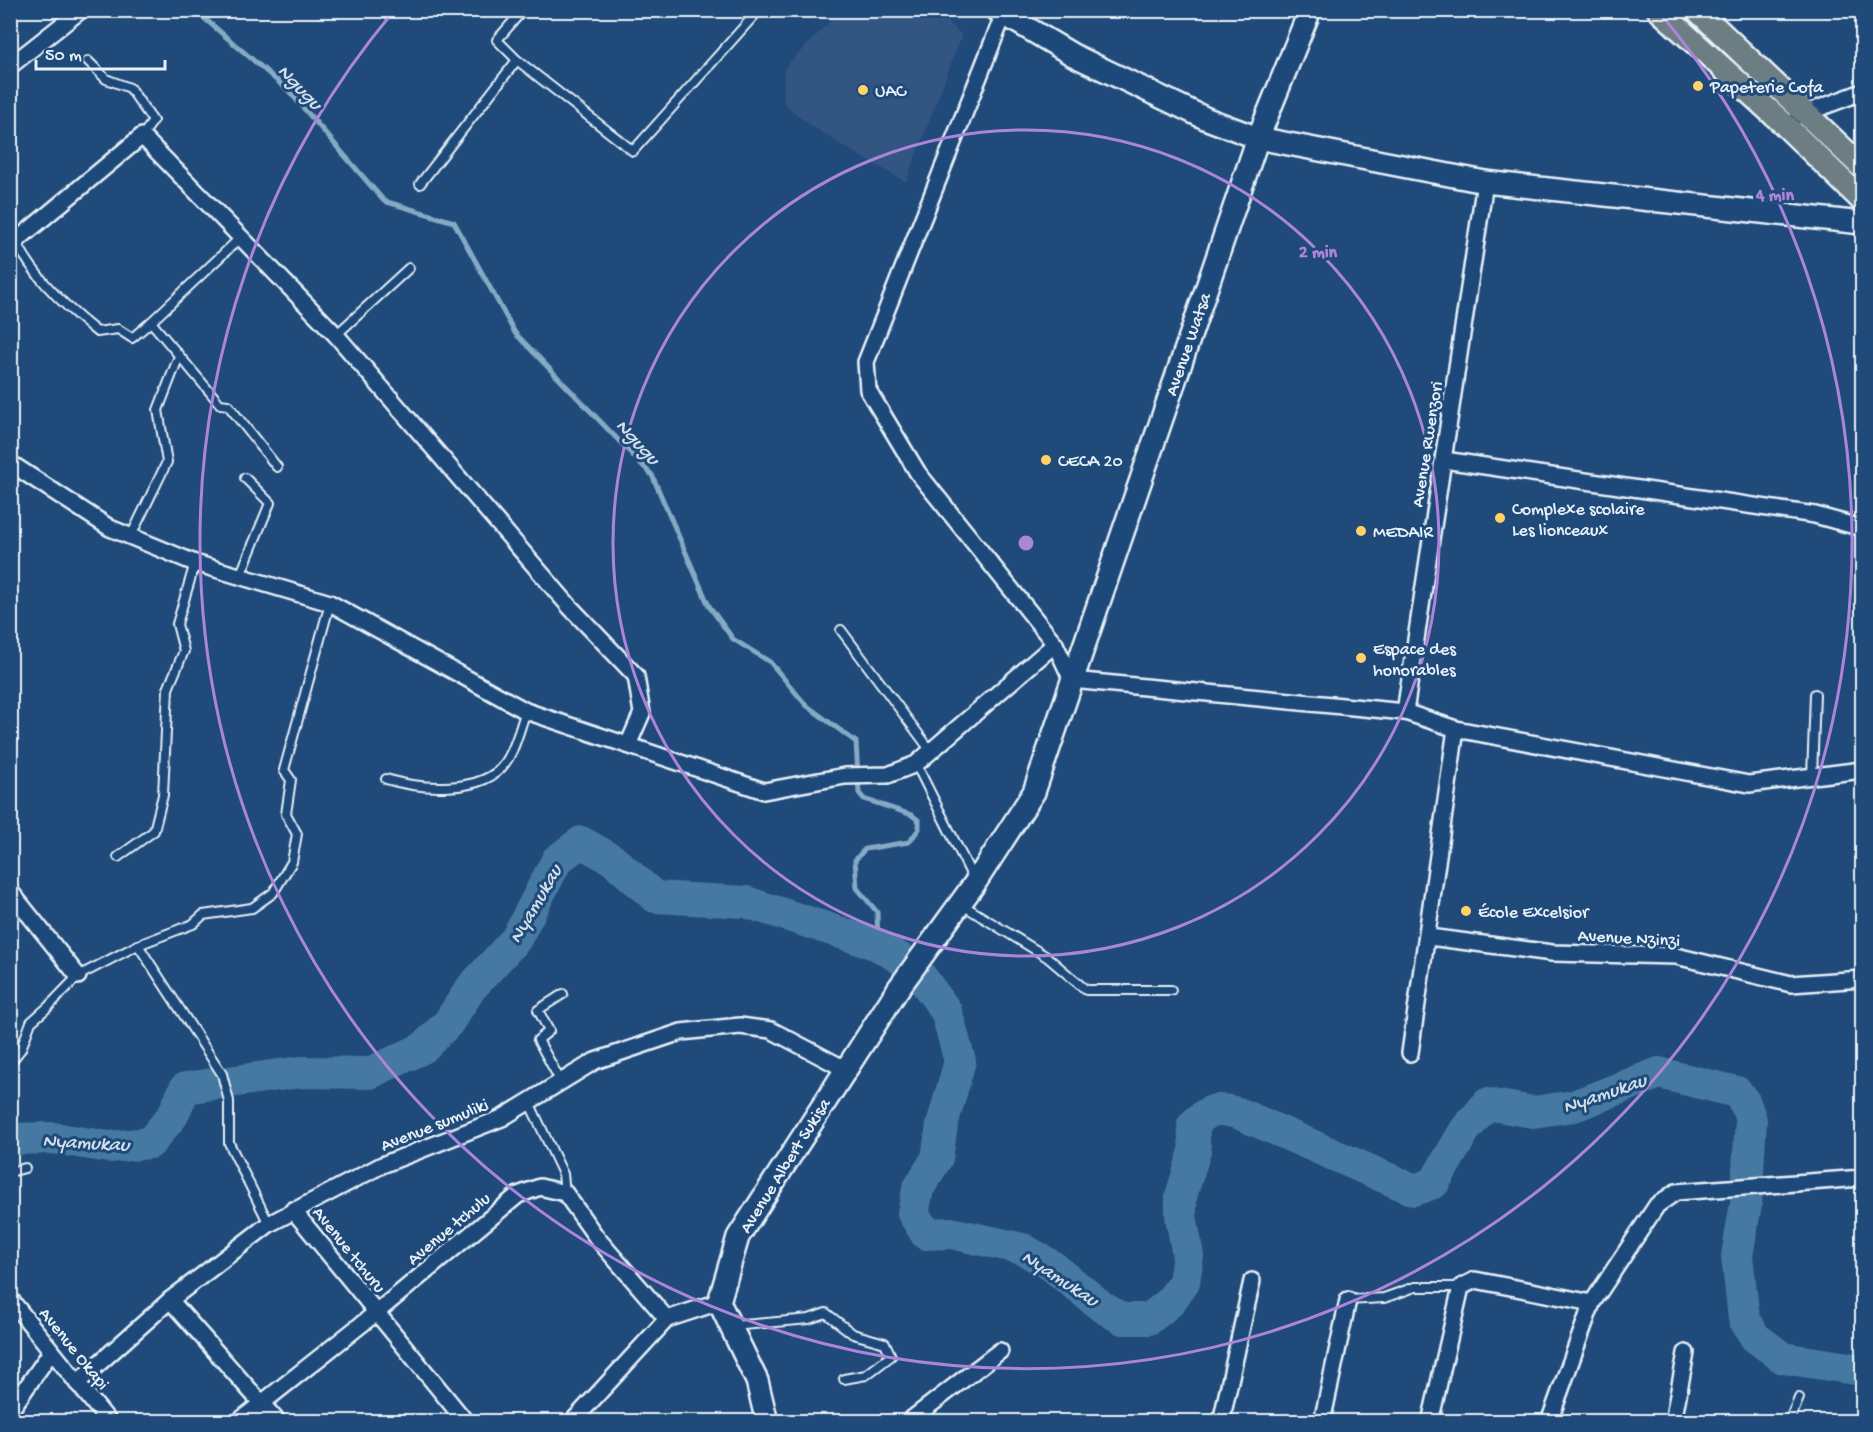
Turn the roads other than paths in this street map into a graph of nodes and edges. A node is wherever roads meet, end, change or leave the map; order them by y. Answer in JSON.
{"nodes":[{"id":1,"x":81,"y":10,"type":"edge"},
{"id":2,"x":523,"y":10,"type":"edge"},
{"id":3,"x":759,"y":10,"type":"edge"},
{"id":4,"x":1310,"y":10,"type":"edge"},
{"id":5,"x":1659,"y":10,"type":"edge"},
{"id":6,"x":1697,"y":10,"type":"edge"},
{"id":7,"x":1000,"y":13,"type":"edge"},
{"id":8,"x":517,"y":60,"type":"junction"},
{"id":9,"x":88,"y":62,"type":"dead end"},
{"id":10,"x":10,"y":66,"type":"edge"},
{"id":11,"x":1863,"y":92,"type":"edge"},
{"id":12,"x":1804,"y":112,"type":"junction"},
{"id":13,"x":1785,"y":125,"type":"junction"},
{"id":14,"x":142,"y":135,"type":"junction"},
{"id":15,"x":1258,"y":138,"type":"junction"},
{"id":16,"x":1863,"y":167,"type":"edge"},
{"id":17,"x":1485,"y":183,"type":"junction"},
{"id":18,"x":420,"y":184,"type":"dead end"},
{"id":19,"x":1863,"y":200,"type":"edge"},
{"id":20,"x":1863,"y":223,"type":"edge"},
{"id":21,"x":10,"y":227,"type":"edge"},
{"id":22,"x":240,"y":238,"type":"junction"},
{"id":23,"x":13,"y":245,"type":"edge"},
{"id":24,"x":409,"y":268,"type":"dead end"},
{"id":25,"x":151,"y":322,"type":"junction"},
{"id":26,"x":336,"y":335,"type":"junction"},
{"id":27,"x":179,"y":356,"type":"junction"},
{"id":28,"x":1444,"y":460,"type":"junction"},
{"id":29,"x":10,"y":463,"type":"edge"},
{"id":30,"x":277,"y":467,"type":"dead end"},
{"id":31,"x":245,"y":478,"type":"dead end"},
{"id":32,"x":1863,"y":528,"type":"edge"},
{"id":33,"x":131,"y":536,"type":"junction"},
{"id":34,"x":195,"y":562,"type":"junction"},
{"id":35,"x":240,"y":576,"type":"junction"},
{"id":36,"x":330,"y":603,"type":"junction"},
{"id":37,"x":841,"y":630,"type":"dead end"},
{"id":38,"x":1055,"y":644,"type":"junction"},
{"id":39,"x":1072,"y":680,"type":"junction"},
{"id":40,"x":1815,"y":694,"type":"dead end"},
{"id":41,"x":526,"y":711,"type":"junction"},
{"id":42,"x":1405,"y":712,"type":"junction"},
{"id":43,"x":1456,"y":729,"type":"junction"},
{"id":44,"x":628,"y":745,"type":"junction"},
{"id":45,"x":930,"y":751,"type":"junction"},
{"id":46,"x":916,"y":764,"type":"junction"},
{"id":47,"x":1863,"y":770,"type":"edge"},
{"id":48,"x":1812,"y":777,"type":"junction"},
{"id":49,"x":386,"y":779,"type":"dead end"},
{"id":50,"x":118,"y":857,"type":"dead end"},
{"id":51,"x":975,"y":883,"type":"junction"},
{"id":52,"x":10,"y":891,"type":"edge"},
{"id":53,"x":959,"y":903,"type":"junction"},
{"id":54,"x":1429,"y":937,"type":"junction"},
{"id":55,"x":138,"y":945,"type":"junction"},
{"id":56,"x":78,"y":976,"type":"junction"},
{"id":57,"x":1863,"y":979,"type":"edge"},
{"id":58,"x":1171,"y":990,"type":"dead end"},
{"id":59,"x":563,"y":994,"type":"dead end"},
{"id":60,"x":1410,"y":1053,"type":"dead end"},
{"id":61,"x":10,"y":1063,"type":"edge"},
{"id":62,"x":845,"y":1069,"type":"junction"},
{"id":63,"x":561,"y":1082,"type":"junction"},
{"id":64,"x":529,"y":1102,"type":"junction"},
{"id":65,"x":25,"y":1168,"type":"dead end"},
{"id":66,"x":10,"y":1172,"type":"edge"},
{"id":67,"x":1863,"y":1178,"type":"edge"},
{"id":68,"x":565,"y":1193,"type":"junction"},
{"id":69,"x":293,"y":1210,"type":"junction"},
{"id":70,"x":269,"y":1224,"type":"junction"},
{"id":71,"x":1252,"y":1281,"type":"dead end"},
{"id":72,"x":1461,"y":1287,"type":"junction"},
{"id":73,"x":10,"y":1299,"type":"edge"},
{"id":74,"x":170,"y":1300,"type":"junction"},
{"id":75,"x":1348,"y":1300,"type":"joint"},
{"id":76,"x":719,"y":1302,"type":"junction"},
{"id":77,"x":1592,"y":1303,"type":"junction"},
{"id":78,"x":377,"y":1312,"type":"junction"},
{"id":79,"x":667,"y":1319,"type":"junction"},
{"id":80,"x":730,"y":1326,"type":"junction"},
{"id":81,"x":1000,"y":1351,"type":"dead end"},
{"id":82,"x":51,"y":1352,"type":"junction"},
{"id":83,"x":1686,"y":1353,"type":"dead end"},
{"id":84,"x":844,"y":1379,"type":"dead end"},
{"id":85,"x":77,"y":1383,"type":"junction"},
{"id":86,"x":1799,"y":1398,"type":"dead end"},
{"id":87,"x":261,"y":1402,"type":"junction"},
{"id":88,"x":10,"y":1411,"type":"edge"},
{"id":89,"x":110,"y":1422,"type":"edge"},
{"id":90,"x":238,"y":1422,"type":"edge"},
{"id":91,"x":278,"y":1422,"type":"edge"},
{"id":92,"x":466,"y":1422,"type":"edge"},
{"id":93,"x":572,"y":1422,"type":"edge"},
{"id":94,"x":767,"y":1422,"type":"edge"},
{"id":95,"x":908,"y":1422,"type":"edge"},
{"id":96,"x":1221,"y":1422,"type":"edge"},
{"id":97,"x":1322,"y":1422,"type":"edge"},
{"id":98,"x":1430,"y":1422,"type":"edge"},
{"id":99,"x":1549,"y":1422,"type":"edge"},
{"id":100,"x":1673,"y":1422,"type":"edge"},
{"id":101,"x":1789,"y":1422,"type":"edge"}],
"edges":[{"from":1,"to":10,"type":"street"},
{"from":2,"to":8,"type":"lane"},
{"from":3,"to":8,"type":"lane"},
{"from":4,"to":15,"type":"street","name":"Avenue Watsa"},
{"from":5,"to":13,"type":"main road"},
{"from":6,"to":12,"type":"main road"},
{"from":7,"to":15,"type":"street"},
{"from":7,"to":38,"type":"street"},
{"from":8,"to":18,"type":"lane"},
{"from":9,"to":14,"type":"lane"},
{"from":11,"to":12,"type":"street"},
{"from":12,"to":13,"type":"street"},
{"from":12,"to":16,"type":"main road"},
{"from":13,"to":19,"type":"main road"},
{"from":14,"to":22,"type":"street"},
{"from":14,"to":23,"type":"street"},
{"from":15,"to":17,"type":"street"},
{"from":15,"to":39,"type":"street","name":"Avenue Watsa"},
{"from":17,"to":20,"type":"street"},
{"from":17,"to":28,"type":"street","name":"Avenue Rwenzori"},
{"from":21,"to":23,"type":"lane"},
{"from":22,"to":25,"type":"lane"},
{"from":22,"to":26,"type":"street"},
{"from":23,"to":25,"type":"lane"},
{"from":24,"to":26,"type":"lane"},
{"from":25,"to":27,"type":"lane"},
{"from":26,"to":44,"type":"street"},
{"from":27,"to":30,"type":"lane"},
{"from":27,"to":33,"type":"lane"},
{"from":28,"to":32,"type":"street"},
{"from":28,"to":42,"type":"street","name":"Avenue Rwenzori"},
{"from":29,"to":33,"type":"street"},
{"from":31,"to":35,"type":"lane"},
{"from":33,"to":34,"type":"street"},
{"from":34,"to":35,"type":"street"},
{"from":34,"to":50,"type":"lane"},
{"from":35,"to":36,"type":"street"},
{"from":36,"to":41,"type":"street"},
{"from":36,"to":55,"type":"lane"},
{"from":37,"to":45,"type":"lane"},
{"from":38,"to":39,"type":"street"},
{"from":38,"to":45,"type":"street"},
{"from":39,"to":42,"type":"street"},
{"from":39,"to":51,"type":"street","name":"Avenue Watsa"},
{"from":40,"to":48,"type":"lane"},
{"from":41,"to":44,"type":"street"},
{"from":41,"to":49,"type":"lane"},
{"from":42,"to":43,"type":"street"},
{"from":43,"to":48,"type":"street"},
{"from":43,"to":54,"type":"street"},
{"from":44,"to":46,"type":"street"},
{"from":45,"to":46,"type":"street"},
{"from":46,"to":51,"type":"lane"},
{"from":47,"to":48,"type":"street"},
{"from":51,"to":53,"type":"street","name":"Avenue Albert Sukisa"},
{"from":52,"to":56,"type":"street"},
{"from":53,"to":58,"type":"lane"},
{"from":53,"to":62,"type":"street","name":"Avenue Albert Sukisa"},
{"from":54,"to":57,"type":"street","name":"Avenue Nzinzi"},
{"from":54,"to":60,"type":"street"},
{"from":55,"to":56,"type":"lane"},
{"from":55,"to":70,"type":"lane"},
{"from":56,"to":61,"type":"lane"},
{"from":59,"to":63,"type":"lane"},
{"from":62,"to":63,"type":"street","name":"Avenue sumuliki"},
{"from":62,"to":76,"type":"street","name":"Avenue Albert Sukisa"},
{"from":63,"to":64,"type":"street","name":"Avenue sumuliki"},
{"from":64,"to":68,"type":"lane"},
{"from":64,"to":69,"type":"street","name":"Avenue sumuliki"},
{"from":65,"to":66,"type":"lane"},
{"from":67,"to":77,"type":"street"},
{"from":68,"to":78,"type":"street","name":"Avenue tchulu"},
{"from":68,"to":79,"type":"street"},
{"from":69,"to":70,"type":"street","name":"Avenue sumuliki"},
{"from":69,"to":78,"type":"street","name":"Avenue tchuru"},
{"from":70,"to":74,"type":"street","name":"Avenue sumuliki"},
{"from":71,"to":96,"type":"street"},
{"from":72,"to":75,"type":"lane"},
{"from":72,"to":77,"type":"street"},
{"from":72,"to":98,"type":"street"},
{"from":73,"to":82,"type":"street","name":"Avenue Okapi"},
{"from":74,"to":85,"type":"street","name":"Avenue sumuliki"},
{"from":74,"to":87,"type":"street"},
{"from":75,"to":97,"type":"street"},
{"from":76,"to":79,"type":"street"},
{"from":76,"to":80,"type":"street"},
{"from":77,"to":99,"type":"street"},
{"from":78,"to":87,"type":"street","name":"Avenue tchulu"},
{"from":78,"to":92,"type":"street","name":"Avenue tchuru"},
{"from":79,"to":93,"type":"street"},
{"from":80,"to":84,"type":"lane"},
{"from":80,"to":94,"type":"street"},
{"from":81,"to":95,"type":"street"},
{"from":82,"to":85,"type":"street","name":"Avenue Okapi"},
{"from":82,"to":88,"type":"street"},
{"from":83,"to":100,"type":"street"},
{"from":85,"to":89,"type":"street","name":"Avenue Okapi"},
{"from":86,"to":101,"type":"lane"},
{"from":87,"to":90,"type":"street","name":"Avenue tchulu"},
{"from":87,"to":91,"type":"street"}]}
